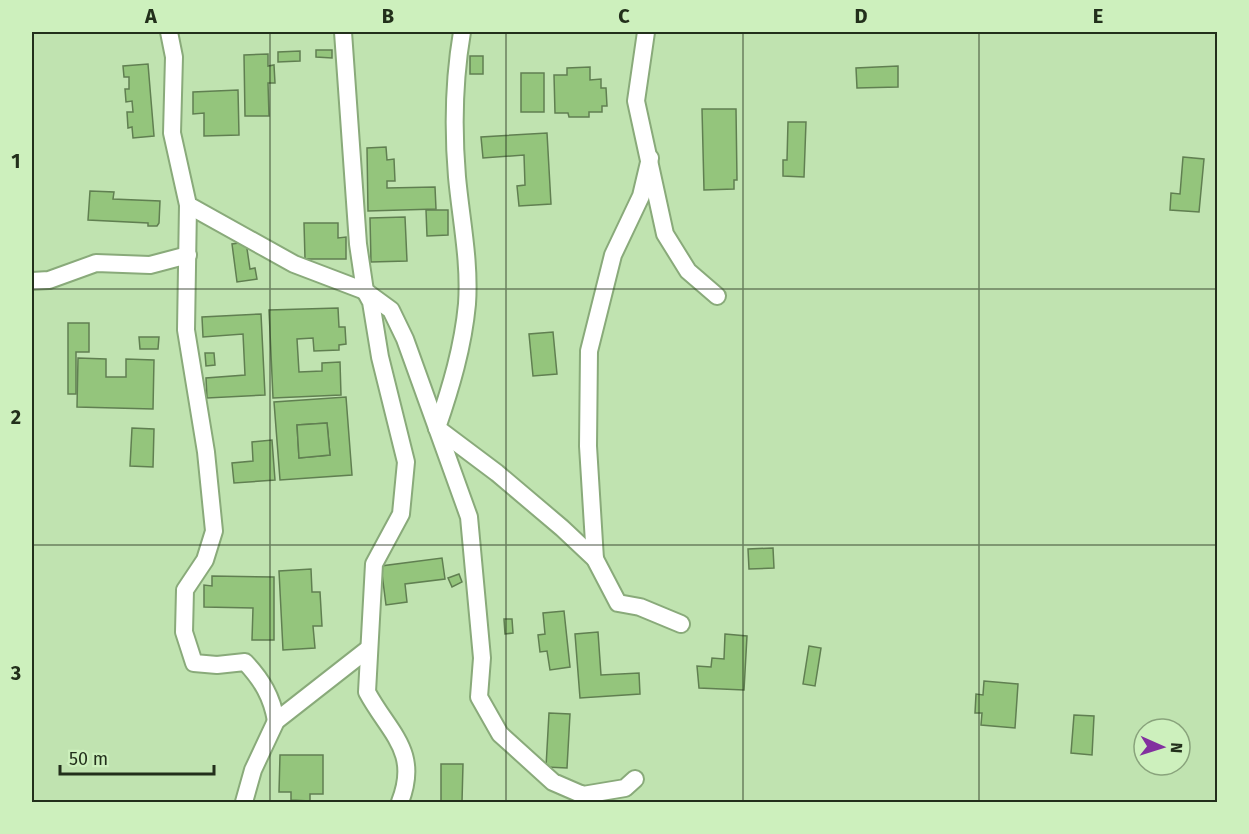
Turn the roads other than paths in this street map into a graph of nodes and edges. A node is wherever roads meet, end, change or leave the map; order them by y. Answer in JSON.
{"nodes":[{"id":1,"x":170,"y":32,"type":"edge"},
{"id":2,"x":343,"y":32,"type":"edge"},
{"id":3,"x":462,"y":32,"type":"edge"},
{"id":4,"x":646,"y":32,"type":"edge"},
{"id":5,"x":650,"y":158,"type":"junction"},
{"id":6,"x":188,"y":205,"type":"junction"},
{"id":7,"x":188,"y":255,"type":"junction"},
{"id":8,"x":32,"y":281,"type":"edge"},
{"id":9,"x":365,"y":291,"type":"junction"},
{"id":10,"x":717,"y":296,"type":"dead end"},
{"id":11,"x":437,"y":428,"type":"junction"},
{"id":12,"x":595,"y":559,"type":"junction"},
{"id":13,"x":681,"y":624,"type":"dead end"},
{"id":14,"x":368,"y":649,"type":"junction"},
{"id":15,"x":276,"y":721,"type":"junction"},
{"id":16,"x":635,"y":779,"type":"dead end"},
{"id":17,"x":244,"y":802,"type":"edge"},
{"id":18,"x":400,"y":802,"type":"edge"}],
"edges":[{"from":1,"to":6,"type":"street"},
{"from":2,"to":9,"type":"street"},
{"from":3,"to":11,"type":"street"},
{"from":4,"to":5,"type":"street"},
{"from":5,"to":10,"type":"street"},
{"from":5,"to":12,"type":"street"},
{"from":6,"to":7,"type":"street"},
{"from":6,"to":9,"type":"street"},
{"from":7,"to":8,"type":"street"},
{"from":7,"to":15,"type":"street"},
{"from":9,"to":11,"type":"street"},
{"from":9,"to":14,"type":"street"},
{"from":11,"to":12,"type":"street"},
{"from":11,"to":16,"type":"street"},
{"from":12,"to":13,"type":"street"},
{"from":14,"to":15,"type":"street"},
{"from":14,"to":18,"type":"street"},
{"from":15,"to":17,"type":"street"}]}
